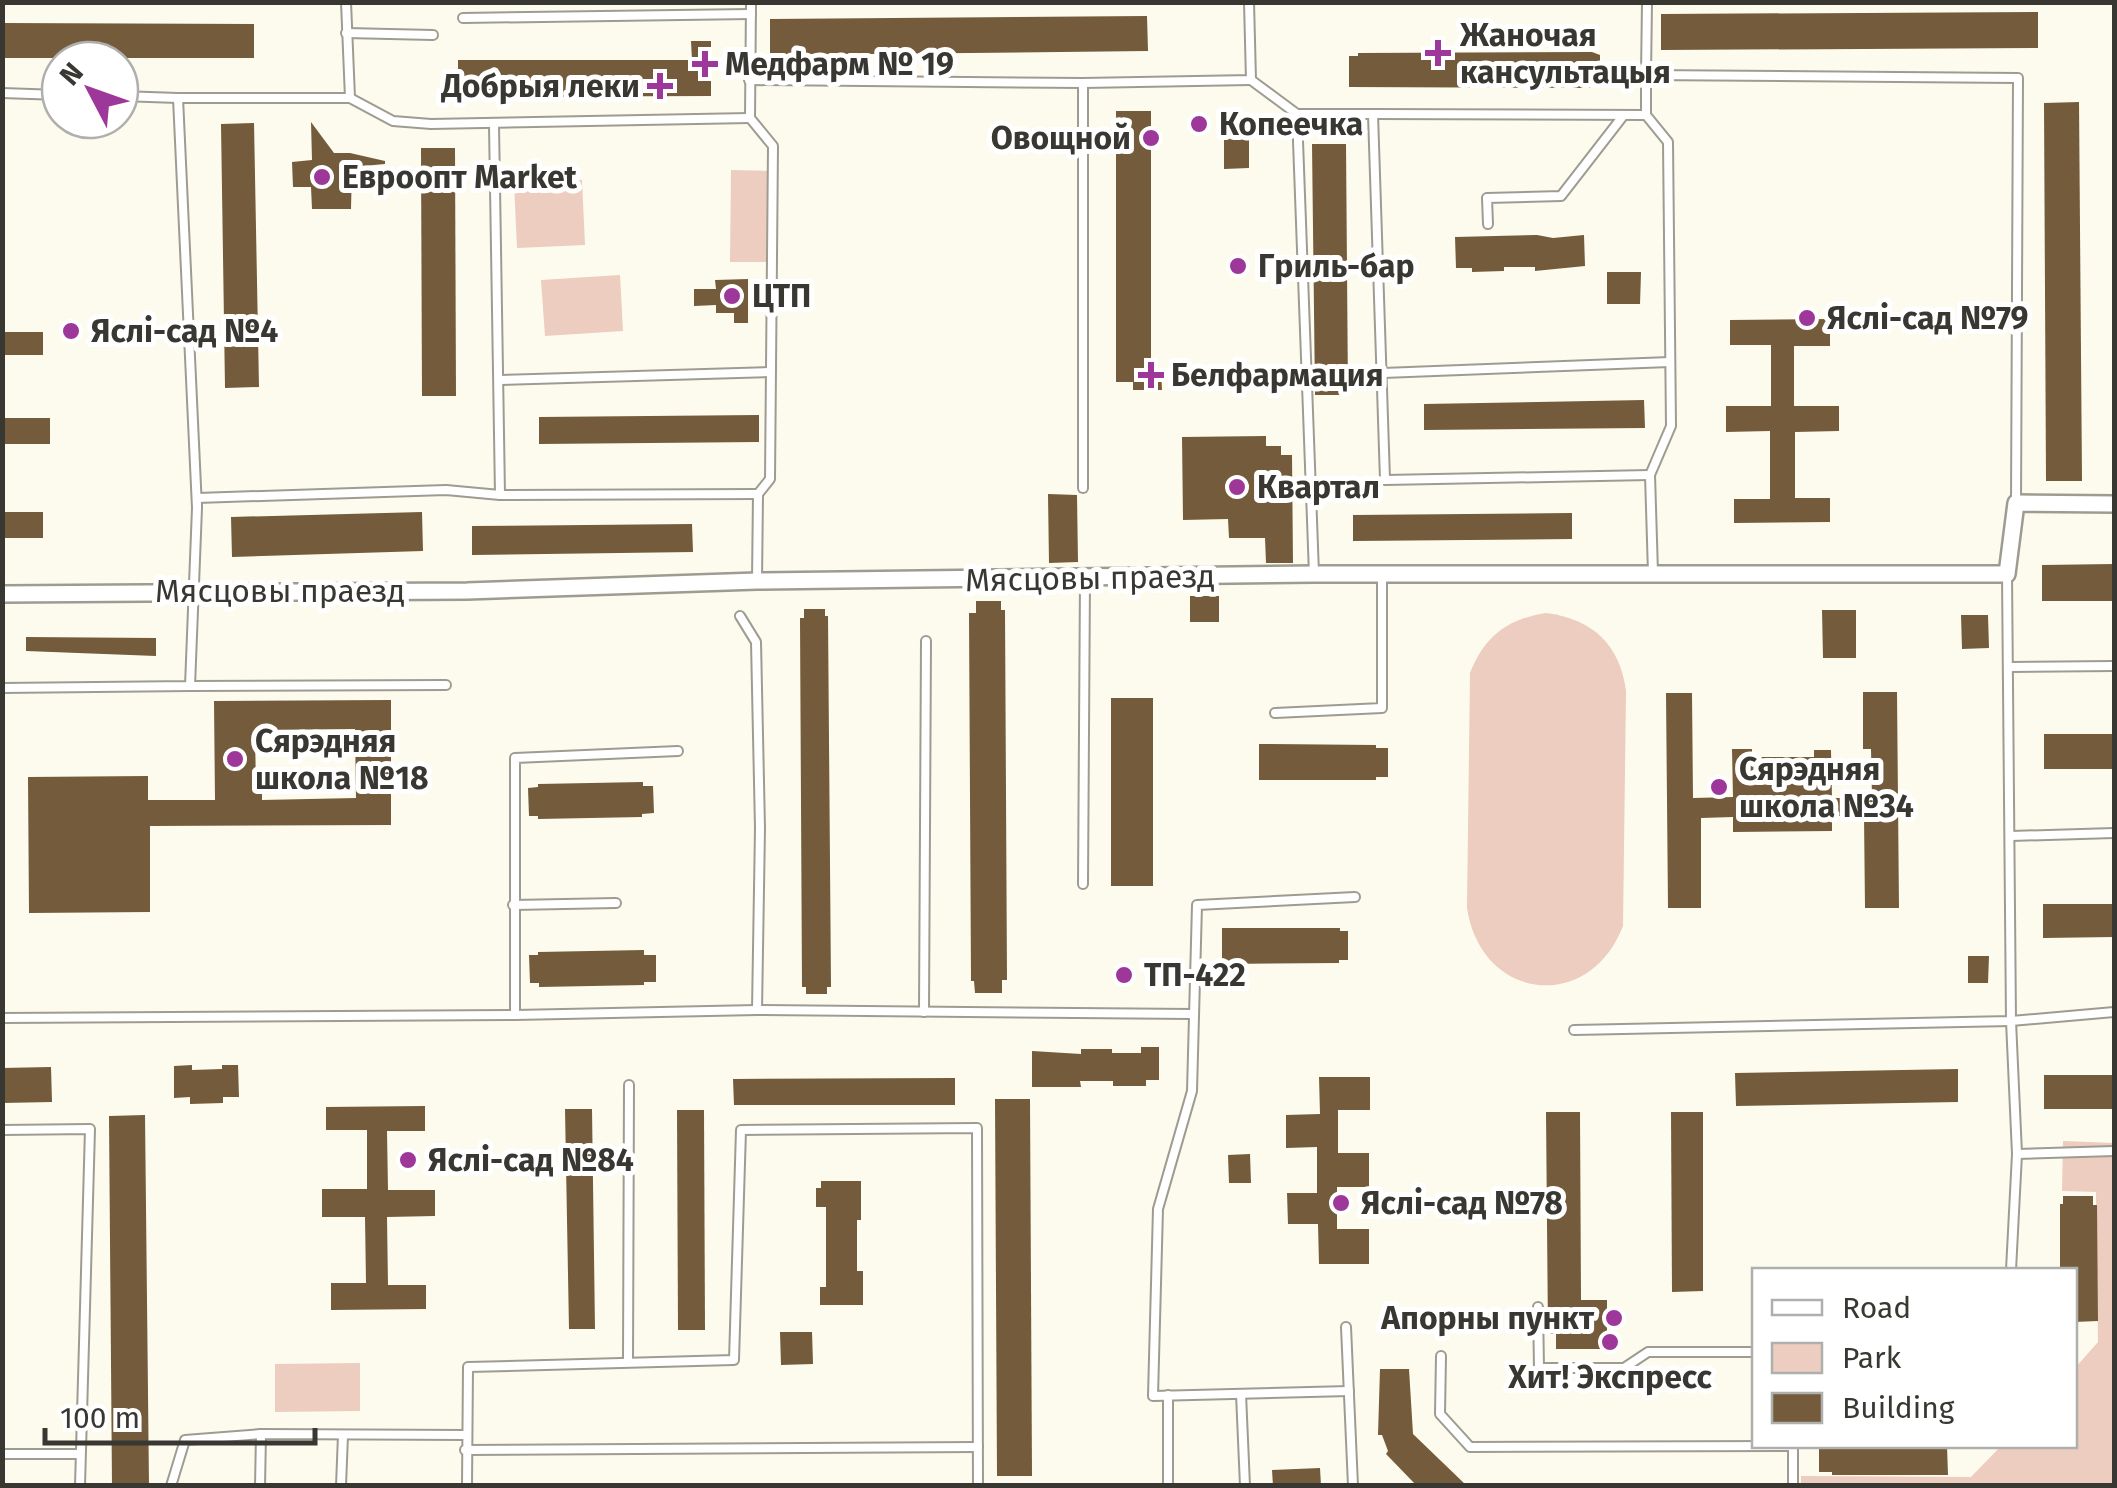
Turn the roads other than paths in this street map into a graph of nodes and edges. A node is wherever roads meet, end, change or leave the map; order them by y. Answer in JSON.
{"nodes":[{"id":1,"x":346,"y":2,"type":"edge"},
{"id":2,"x":751,"y":2,"type":"edge"},
{"id":3,"x":1250,"y":2,"type":"edge"},
{"id":4,"x":1647,"y":2,"type":"edge"},
{"id":5,"x":750,"y":14,"type":"junction"},
{"id":6,"x":464,"y":18,"type":"dead end"},
{"id":7,"x":346,"y":33,"type":"junction"},
{"id":8,"x":433,"y":35,"type":"dead end"},
{"id":9,"x":1646,"y":75,"type":"junction"},
{"id":10,"x":749,"y":80,"type":"junction"},
{"id":11,"x":1251,"y":80,"type":"junction"},
{"id":12,"x":1083,"y":83,"type":"junction"},
{"id":13,"x":2,"y":93,"type":"edge"},
{"id":14,"x":40,"y":94,"type":"edge"},
{"id":15,"x":140,"y":97,"type":"edge"},
{"id":16,"x":178,"y":98,"type":"junction"},
{"id":17,"x":350,"y":98,"type":"junction"},
{"id":18,"x":1298,"y":114,"type":"junction"},
{"id":19,"x":1373,"y":114,"type":"junction"},
{"id":20,"x":1624,"y":116,"type":"junction"},
{"id":21,"x":1646,"y":116,"type":"junction"},
{"id":22,"x":750,"y":118,"type":"junction"},
{"id":23,"x":494,"y":125,"type":"junction"},
{"id":24,"x":1488,"y":224,"type":"dead end"},
{"id":25,"x":1670,"y":362,"type":"junction"},
{"id":26,"x":770,"y":372,"type":"junction"},
{"id":27,"x":1383,"y":373,"type":"junction"},
{"id":28,"x":499,"y":380,"type":"junction"},
{"id":29,"x":1650,"y":475,"type":"junction"},
{"id":30,"x":1082,"y":488,"type":"dead end"},
{"id":31,"x":758,"y":494,"type":"junction"},
{"id":32,"x":500,"y":495,"type":"junction"},
{"id":33,"x":2016,"y":503,"type":"junction"},
{"id":34,"x":2114,"y":504,"type":"edge"},
{"id":35,"x":196,"y":508,"type":"junction"},
{"id":36,"x":1314,"y":574,"type":"junction"},
{"id":37,"x":1653,"y":574,"type":"junction"},
{"id":38,"x":2007,"y":574,"type":"junction"},
{"id":39,"x":1382,"y":576,"type":"junction"},
{"id":40,"x":1085,"y":579,"type":"junction"},
{"id":41,"x":757,"y":581,"type":"junction"},
{"id":42,"x":191,"y":590,"type":"junction"},
{"id":43,"x":2,"y":594,"type":"edge"},
{"id":44,"x":740,"y":616,"type":"dead end"},
{"id":45,"x":926,"y":641,"type":"dead end"},
{"id":46,"x":2114,"y":666,"type":"edge"},
{"id":47,"x":2010,"y":667,"type":"junction"},
{"id":48,"x":190,"y":686,"type":"junction"},
{"id":49,"x":446,"y":686,"type":"dead end"},
{"id":50,"x":2,"y":688,"type":"edge"},
{"id":51,"x":1275,"y":713,"type":"dead end"},
{"id":52,"x":678,"y":751,"type":"dead end"},
{"id":53,"x":2114,"y":832,"type":"edge"},
{"id":54,"x":2011,"y":836,"type":"junction"},
{"id":55,"x":1083,"y":884,"type":"dead end"},
{"id":56,"x":1356,"y":897,"type":"dead end"},
{"id":57,"x":616,"y":902,"type":"dead end"},
{"id":58,"x":513,"y":905,"type":"junction"},
{"id":59,"x":757,"y":1010,"type":"junction"},
{"id":60,"x":924,"y":1012,"type":"junction"},
{"id":61,"x":2114,"y":1012,"type":"edge"},
{"id":62,"x":1193,"y":1014,"type":"junction"},
{"id":63,"x":514,"y":1016,"type":"junction"},
{"id":64,"x":2,"y":1018,"type":"edge"},
{"id":65,"x":2011,"y":1021,"type":"junction"},
{"id":66,"x":1574,"y":1030,"type":"dead end"},
{"id":67,"x":629,"y":1085,"type":"dead end"},
{"id":68,"x":2,"y":1130,"type":"edge"},
{"id":69,"x":2114,"y":1152,"type":"edge"},
{"id":70,"x":2017,"y":1154,"type":"junction"},
{"id":71,"x":2012,"y":1268,"type":"edge"},
{"id":72,"x":1538,"y":1307,"type":"dead end"},
{"id":73,"x":1346,"y":1327,"type":"dead end"},
{"id":74,"x":1752,"y":1352,"type":"edge"},
{"id":75,"x":1442,"y":1356,"type":"dead end"},
{"id":76,"x":628,"y":1362,"type":"junction"},
{"id":77,"x":1349,"y":1392,"type":"junction"},
{"id":78,"x":1241,"y":1394,"type":"junction"},
{"id":79,"x":1168,"y":1396,"type":"junction"},
{"id":80,"x":261,"y":1434,"type":"junction"},
{"id":81,"x":343,"y":1435,"type":"junction"},
{"id":82,"x":466,"y":1436,"type":"junction"},
{"id":83,"x":1752,"y":1446,"type":"edge"},
{"id":84,"x":978,"y":1447,"type":"junction"},
{"id":85,"x":1793,"y":1448,"type":"edge"},
{"id":86,"x":465,"y":1450,"type":"junction"},
{"id":87,"x":2,"y":1454,"type":"edge"},
{"id":88,"x":80,"y":1454,"type":"junction"},
{"id":89,"x":80,"y":1486,"type":"edge"},
{"id":90,"x":171,"y":1486,"type":"edge"},
{"id":91,"x":260,"y":1486,"type":"edge"},
{"id":92,"x":340,"y":1486,"type":"edge"},
{"id":93,"x":467,"y":1486,"type":"edge"},
{"id":94,"x":978,"y":1486,"type":"edge"},
{"id":95,"x":1168,"y":1486,"type":"edge"},
{"id":96,"x":1245,"y":1486,"type":"edge"},
{"id":97,"x":1354,"y":1486,"type":"edge"},
{"id":98,"x":1793,"y":1486,"type":"edge"}],
"edges":[{"from":1,"to":7,"type":"lane"},
{"from":2,"to":5,"type":"lane"},
{"from":3,"to":11,"type":"lane"},
{"from":4,"to":9,"type":"lane"},
{"from":5,"to":6,"type":"lane"},
{"from":5,"to":10,"type":"lane"},
{"from":7,"to":8,"type":"lane"},
{"from":7,"to":17,"type":"lane"},
{"from":9,"to":21,"type":"lane"},
{"from":9,"to":33,"type":"lane"},
{"from":10,"to":12,"type":"lane"},
{"from":10,"to":22,"type":"lane"},
{"from":11,"to":12,"type":"lane"},
{"from":11,"to":18,"type":"lane"},
{"from":12,"to":30,"type":"lane"},
{"from":13,"to":14,"type":"lane"},
{"from":15,"to":16,"type":"lane"},
{"from":16,"to":17,"type":"lane"},
{"from":16,"to":35,"type":"lane"},
{"from":17,"to":23,"type":"lane"},
{"from":18,"to":19,"type":"lane"},
{"from":18,"to":36,"type":"lane"},
{"from":19,"to":20,"type":"lane"},
{"from":19,"to":27,"type":"lane"},
{"from":20,"to":21,"type":"lane"},
{"from":20,"to":24,"type":"lane"},
{"from":21,"to":25,"type":"lane"},
{"from":22,"to":23,"type":"lane"},
{"from":22,"to":26,"type":"lane"},
{"from":23,"to":28,"type":"lane"},
{"from":25,"to":27,"type":"lane"},
{"from":25,"to":29,"type":"lane"},
{"from":26,"to":28,"type":"lane"},
{"from":26,"to":31,"type":"lane"},
{"from":27,"to":29,"type":"lane"},
{"from":28,"to":32,"type":"lane"},
{"from":29,"to":37,"type":"lane"},
{"from":31,"to":32,"type":"lane"},
{"from":31,"to":41,"type":"lane"},
{"from":32,"to":35,"type":"lane"},
{"from":33,"to":34,"type":"street"},
{"from":33,"to":38,"type":"street"},
{"from":35,"to":42,"type":"lane"},
{"from":36,"to":39,"type":"street","name":"Мясцовы праезд"},
{"from":36,"to":40,"type":"street","name":"Мясцовы праезд"},
{"from":37,"to":38,"type":"street","name":"Мясцовы праезд"},
{"from":37,"to":39,"type":"street","name":"Мясцовы праезд"},
{"from":38,"to":47,"type":"lane"},
{"from":39,"to":51,"type":"lane"},
{"from":40,"to":41,"type":"street","name":"Мясцовы праезд"},
{"from":40,"to":55,"type":"lane"},
{"from":41,"to":42,"type":"street","name":"Мясцовы праезд"},
{"from":42,"to":43,"type":"street","name":"Мясцовы праезд"},
{"from":42,"to":48,"type":"lane"},
{"from":44,"to":59,"type":"lane"},
{"from":45,"to":60,"type":"lane"},
{"from":46,"to":47,"type":"lane"},
{"from":47,"to":54,"type":"lane"},
{"from":48,"to":49,"type":"lane"},
{"from":48,"to":50,"type":"lane"},
{"from":52,"to":58,"type":"lane"},
{"from":53,"to":54,"type":"lane"},
{"from":54,"to":65,"type":"lane"},
{"from":56,"to":62,"type":"lane"},
{"from":57,"to":58,"type":"lane"},
{"from":58,"to":63,"type":"lane"},
{"from":59,"to":60,"type":"lane"},
{"from":59,"to":63,"type":"lane"},
{"from":60,"to":62,"type":"lane"},
{"from":61,"to":65,"type":"lane"},
{"from":62,"to":79,"type":"lane"},
{"from":63,"to":64,"type":"lane"},
{"from":65,"to":66,"type":"lane"},
{"from":65,"to":70,"type":"lane"},
{"from":67,"to":76,"type":"lane"},
{"from":68,"to":88,"type":"lane"},
{"from":69,"to":70,"type":"lane"},
{"from":70,"to":71,"type":"lane"},
{"from":72,"to":74,"type":"lane"},
{"from":73,"to":77,"type":"lane"},
{"from":75,"to":83,"type":"lane"},
{"from":76,"to":82,"type":"lane"},
{"from":76,"to":84,"type":"lane"},
{"from":77,"to":78,"type":"lane"},
{"from":77,"to":97,"type":"lane"},
{"from":78,"to":79,"type":"lane"},
{"from":78,"to":96,"type":"lane"},
{"from":79,"to":95,"type":"lane"},
{"from":80,"to":81,"type":"lane"},
{"from":80,"to":90,"type":"lane"},
{"from":80,"to":91,"type":"lane"},
{"from":81,"to":82,"type":"lane"},
{"from":81,"to":92,"type":"lane"},
{"from":82,"to":86,"type":"lane"},
{"from":84,"to":86,"type":"lane"},
{"from":84,"to":94,"type":"lane"},
{"from":85,"to":98,"type":"lane"},
{"from":86,"to":93,"type":"lane"},
{"from":87,"to":88,"type":"lane"},
{"from":88,"to":89,"type":"lane"}]}
